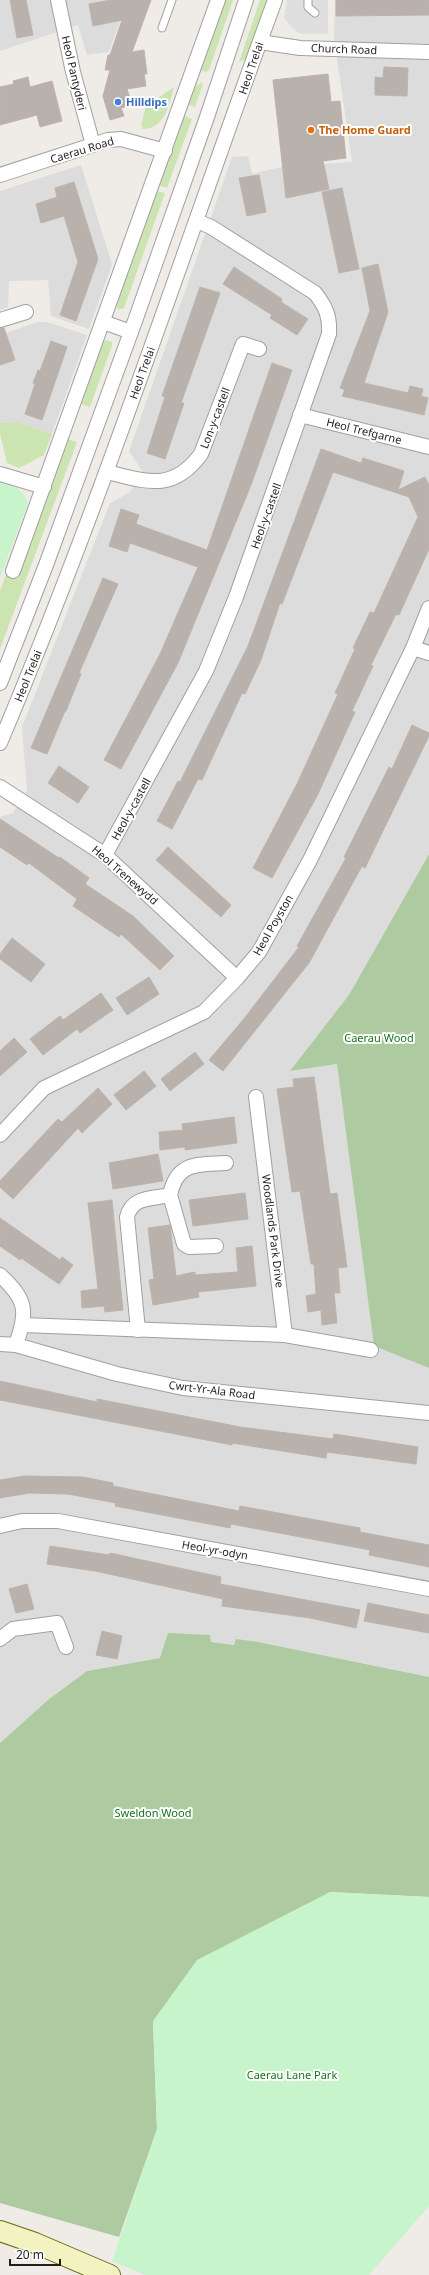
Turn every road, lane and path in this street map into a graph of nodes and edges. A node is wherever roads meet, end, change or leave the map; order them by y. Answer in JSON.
{"nodes":[{"id":1,"x":58,"y":0,"type":"edge"},
{"id":2,"x":172,"y":0,"type":"edge"},
{"id":3,"x":218,"y":0,"type":"edge"},
{"id":4,"x":275,"y":0,"type":"edge"},
{"id":5,"x":308,"y":0,"type":"edge"},
{"id":6,"x":247,"y":2,"type":"edge"},
{"id":7,"x":315,"y":13,"type":"dead end"},
{"id":8,"x":162,"y":28,"type":"dead end"},
{"id":9,"x":260,"y":42,"type":"junction"},
{"id":10,"x":429,"y":52,"type":"edge"},
{"id":11,"x":93,"y":145,"type":"junction"},
{"id":12,"x":165,"y":151,"type":"junction"},
{"id":13,"x":0,"y":175,"type":"edge"},
{"id":14,"x":197,"y":221,"type":"junction"},
{"id":15,"x":26,"y":312,"type":"dead end"},
{"id":16,"x":0,"y":320,"type":"edge"},
{"id":17,"x":103,"y":322,"type":"junction"},
{"id":18,"x":131,"y":332,"type":"junction"},
{"id":19,"x":259,"y":349,"type":"dead end"},
{"id":20,"x":300,"y":415,"type":"junction"},
{"id":21,"x":429,"y":447,"type":"edge"},
{"id":22,"x":107,"y":472,"type":"junction"},
{"id":23,"x":0,"y":474,"type":"edge"},
{"id":24,"x":44,"y":488,"type":"junction"},
{"id":25,"x":13,"y":571,"type":"dead end"},
{"id":26,"x":429,"y":608,"type":"edge"},
{"id":27,"x":413,"y":648,"type":"junction"},
{"id":28,"x":429,"y":653,"type":"edge"},
{"id":29,"x":0,"y":683,"type":"edge"},
{"id":30,"x":0,"y":743,"type":"edge"},
{"id":31,"x":0,"y":787,"type":"edge"},
{"id":32,"x":105,"y":855,"type":"junction"},
{"id":33,"x":237,"y":978,"type":"junction"},
{"id":34,"x":256,"y":1097,"type":"dead end"},
{"id":35,"x":0,"y":1135,"type":"edge"},
{"id":36,"x":226,"y":1163,"type":"dead end"},
{"id":37,"x":170,"y":1195,"type":"junction"},
{"id":38,"x":216,"y":1246,"type":"dead end"},
{"id":39,"x":0,"y":1275,"type":"edge"},
{"id":40,"x":23,"y":1325,"type":"junction"},
{"id":41,"x":138,"y":1330,"type":"junction"},
{"id":42,"x":285,"y":1335,"type":"junction"},
{"id":43,"x":0,"y":1344,"type":"edge"},
{"id":44,"x":16,"y":1346,"type":"junction"},
{"id":45,"x":371,"y":1350,"type":"dead end"},
{"id":46,"x":429,"y":1413,"type":"edge"},
{"id":47,"x":0,"y":1526,"type":"edge"},
{"id":48,"x":429,"y":1589,"type":"edge"},
{"id":49,"x":0,"y":1639,"type":"edge"},
{"id":50,"x":66,"y":1647,"type":"dead end"},
{"id":51,"x":0,"y":2230,"type":"edge"},
{"id":52,"x":110,"y":2275,"type":"edge"}],
"edges":[{"from":1,"to":11,"type":"street","name":"Heol Pantyderi"},
{"from":2,"to":8,"type":"lane"},
{"from":3,"to":12,"type":"street"},
{"from":4,"to":9,"type":"street","name":"Heol Trelai"},
{"from":5,"to":7,"type":"lane"},
{"from":6,"to":18,"type":"street"},
{"from":9,"to":10,"type":"street","name":"Church Road"},
{"from":9,"to":14,"type":"street","name":"Heol Trelai"},
{"from":11,"to":12,"type":"street","name":"Caerau Road"},
{"from":11,"to":13,"type":"street","name":"Caerau Road"},
{"from":12,"to":17,"type":"street"},
{"from":14,"to":20,"type":"street","name":"Heol-y-castell"},
{"from":14,"to":22,"type":"street","name":"Heol Trelai"},
{"from":15,"to":16,"type":"street"},
{"from":17,"to":18,"type":"street"},
{"from":17,"to":24,"type":"street"},
{"from":18,"to":29,"type":"street"},
{"from":19,"to":22,"type":"street","name":"Lon-y-castell"},
{"from":20,"to":21,"type":"street","name":"Heol Trefgarne"},
{"from":20,"to":32,"type":"street","name":"Heol-y-castell"},
{"from":22,"to":30,"type":"street","name":"Heol Trelai"},
{"from":23,"to":24,"type":"street"},
{"from":24,"to":25,"type":"street"},
{"from":26,"to":27,"type":"street","name":"Heol Poyston"},
{"from":27,"to":28,"type":"street"},
{"from":27,"to":33,"type":"street","name":"Heol Poyston"},
{"from":31,"to":32,"type":"street","name":"Heol Trenewydd"},
{"from":32,"to":33,"type":"street","name":"Heol Trenewydd"},
{"from":33,"to":35,"type":"street","name":"Heol Poyston"},
{"from":34,"to":42,"type":"street","name":"Woodlands Park Drive"},
{"from":36,"to":37,"type":"street"},
{"from":37,"to":38,"type":"street"},
{"from":37,"to":41,"type":"street"},
{"from":39,"to":40,"type":"street"},
{"from":40,"to":41,"type":"street"},
{"from":40,"to":44,"type":"street"},
{"from":41,"to":42,"type":"street"},
{"from":42,"to":45,"type":"street"},
{"from":43,"to":44,"type":"street","name":"Cwrt-Yr-Ala Road"},
{"from":44,"to":46,"type":"street","name":"Cwrt-Yr-Ala Road"},
{"from":47,"to":48,"type":"street","name":"Heol-yr-odyn"},
{"from":49,"to":50,"type":"street"},
{"from":51,"to":52,"type":"street"}]}
